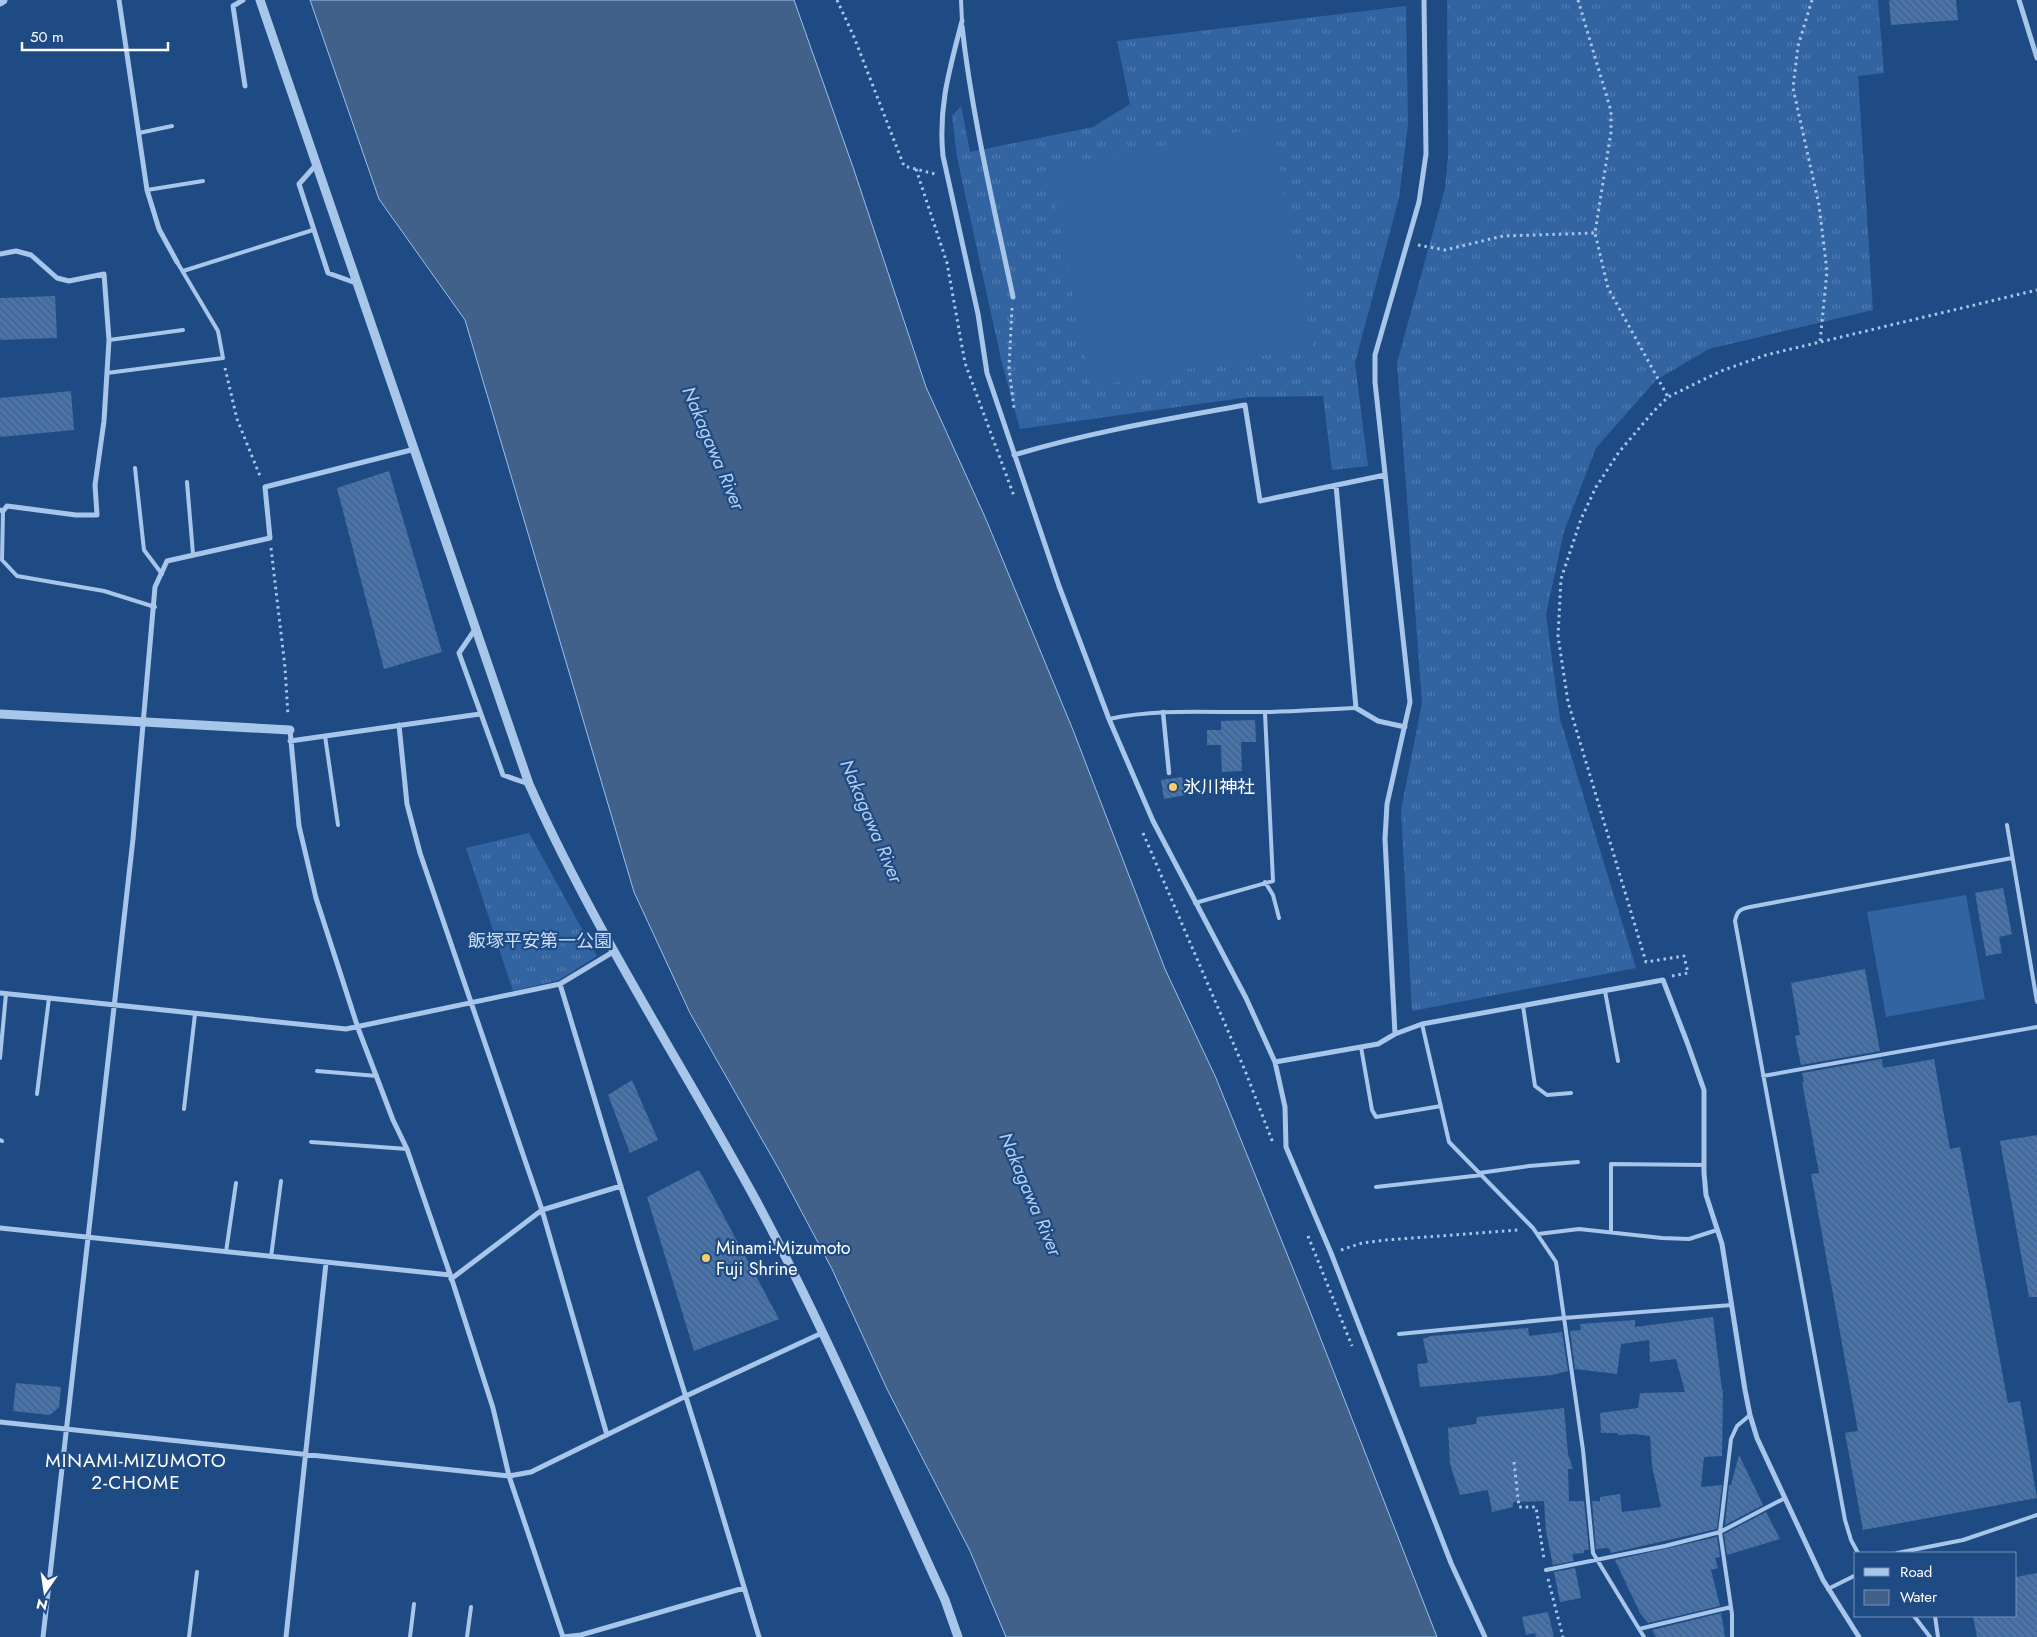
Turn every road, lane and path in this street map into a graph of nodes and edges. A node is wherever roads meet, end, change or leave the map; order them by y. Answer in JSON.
{"nodes":[{"id":1,"x":120,"y":0,"type":"edge"},
{"id":2,"x":243,"y":0,"type":"edge"},
{"id":3,"x":260,"y":0,"type":"edge"},
{"id":4,"x":837,"y":0,"type":"edge"},
{"id":5,"x":961,"y":0,"type":"edge"},
{"id":6,"x":1424,"y":0,"type":"edge"},
{"id":7,"x":1578,"y":0,"type":"edge"},
{"id":8,"x":1812,"y":0,"type":"edge"},
{"id":9,"x":2019,"y":0,"type":"edge"},
{"id":10,"x":962,"y":21,"type":"junction"},
{"id":11,"x":2037,"y":58,"type":"edge"},
{"id":12,"x":245,"y":86,"type":"dead end"},
{"id":13,"x":172,"y":126,"type":"dead end"},
{"id":14,"x":139,"y":133,"type":"junction"},
{"id":15,"x":315,"y":166,"type":"junction"},
{"id":16,"x":916,"y":169,"type":"junction"},
{"id":17,"x":948,"y":177,"type":"junction"},
{"id":18,"x":203,"y":181,"type":"dead end"},
{"id":19,"x":147,"y":190,"type":"junction"},
{"id":20,"x":313,"y":230,"type":"junction"},
{"id":21,"x":1596,"y":233,"type":"junction"},
{"id":22,"x":1407,"y":243,"type":"junction"},
{"id":23,"x":0,"y":254,"type":"edge"},
{"id":24,"x":177,"y":262,"type":"joint"},
{"id":25,"x":183,"y":271,"type":"junction"},
{"id":26,"x":357,"y":283,"type":"junction"},
{"id":27,"x":2037,"y":290,"type":"edge"},
{"id":28,"x":1013,"y":297,"type":"joint"},
{"id":29,"x":183,"y":330,"type":"dead end"},
{"id":30,"x":109,"y":340,"type":"junction"},
{"id":31,"x":1820,"y":342,"type":"junction"},
{"id":32,"x":223,"y":358,"type":"junction"},
{"id":33,"x":107,"y":373,"type":"junction"},
{"id":34,"x":1668,"y":397,"type":"junction"},
{"id":35,"x":1014,"y":411,"type":"dead end"},
{"id":36,"x":415,"y":449,"type":"junction"},
{"id":37,"x":1014,"y":455,"type":"junction"},
{"id":38,"x":136,"y":468,"type":"dead end"},
{"id":39,"x":1385,"y":475,"type":"junction"},
{"id":40,"x":187,"y":482,"type":"dead end"},
{"id":41,"x":1336,"y":485,"type":"junction"},
{"id":42,"x":265,"y":487,"type":"junction"},
{"id":43,"x":1015,"y":500,"type":"dead end"},
{"id":44,"x":1,"y":510,"type":"edge"},
{"id":45,"x":270,"y":538,"type":"junction"},
{"id":46,"x":193,"y":554,"type":"junction"},
{"id":47,"x":162,"y":574,"type":"junction"},
{"id":48,"x":154,"y":607,"type":"junction"},
{"id":49,"x":476,"y":627,"type":"junction"},
{"id":50,"x":1356,"y":708,"type":"junction"},
{"id":51,"x":1163,"y":712,"type":"junction"},
{"id":52,"x":1264,"y":712,"type":"junction"},
{"id":53,"x":0,"y":714,"type":"edge"},
{"id":54,"x":480,"y":714,"type":"junction"},
{"id":55,"x":1109,"y":719,"type":"junction"},
{"id":56,"x":144,"y":723,"type":"junction"},
{"id":57,"x":399,"y":725,"type":"junction"},
{"id":58,"x":1405,"y":727,"type":"junction"},
{"id":59,"x":290,"y":730,"type":"junction"},
{"id":60,"x":325,"y":735,"type":"junction"},
{"id":61,"x":290,"y":741,"type":"junction"},
{"id":62,"x":1169,"y":773,"type":"dead end"},
{"id":63,"x":529,"y":784,"type":"junction"},
{"id":64,"x":338,"y":825,"type":"dead end"},
{"id":65,"x":2007,"y":825,"type":"dead end"},
{"id":66,"x":1142,"y":829,"type":"dead end"},
{"id":67,"x":2012,"y":858,"type":"junction"},
{"id":68,"x":1265,"y":882,"type":"junction"},
{"id":69,"x":1194,"y":903,"type":"junction"},
{"id":70,"x":1279,"y":918,"type":"dead end"},
{"id":71,"x":613,"y":952,"type":"junction"},
{"id":72,"x":1663,"y":980,"type":"junction"},
{"id":73,"x":560,"y":984,"type":"junction"},
{"id":74,"x":1604,"y":991,"type":"junction"},
{"id":75,"x":0,"y":993,"type":"edge"},
{"id":76,"x":6,"y":994,"type":"junction"},
{"id":77,"x":49,"y":998,"type":"junction"},
{"id":78,"x":2037,"y":1002,"type":"edge"},
{"id":79,"x":472,"y":1003,"type":"junction"},
{"id":80,"x":114,"y":1004,"type":"junction"},
{"id":81,"x":1523,"y":1006,"type":"junction"},
{"id":82,"x":194,"y":1014,"type":"junction"},
{"id":83,"x":1422,"y":1024,"type":"junction"},
{"id":84,"x":2037,"y":1027,"type":"edge"},
{"id":85,"x":358,"y":1028,"type":"junction"},
{"id":86,"x":1395,"y":1034,"type":"junction"},
{"id":87,"x":1360,"y":1047,"type":"junction"},
{"id":88,"x":0,"y":1058,"type":"edge"},
{"id":89,"x":1618,"y":1061,"type":"dead end"},
{"id":90,"x":1275,"y":1062,"type":"junction"},
{"id":91,"x":317,"y":1071,"type":"dead end"},
{"id":92,"x":377,"y":1076,"type":"junction"},
{"id":93,"x":1763,"y":1076,"type":"junction"},
{"id":94,"x":1571,"y":1093,"type":"dead end"},
{"id":95,"x":37,"y":1094,"type":"dead end"},
{"id":96,"x":1441,"y":1106,"type":"junction"},
{"id":97,"x":184,"y":1109,"type":"dead end"},
{"id":98,"x":311,"y":1142,"type":"dead end"},
{"id":99,"x":1274,"y":1147,"type":"dead end"},
{"id":100,"x":407,"y":1149,"type":"junction"},
{"id":101,"x":1578,"y":1162,"type":"dead end"},
{"id":102,"x":1704,"y":1165,"type":"junction"},
{"id":103,"x":1480,"y":1174,"type":"junction"},
{"id":104,"x":281,"y":1181,"type":"dead end"},
{"id":105,"x":236,"y":1183,"type":"dead end"},
{"id":106,"x":621,"y":1186,"type":"junction"},
{"id":107,"x":1376,"y":1187,"type":"dead end"},
{"id":108,"x":542,"y":1210,"type":"junction"},
{"id":109,"x":0,"y":1228,"type":"edge"},
{"id":110,"x":1305,"y":1228,"type":"dead end"},
{"id":111,"x":1533,"y":1228,"type":"junction"},
{"id":112,"x":1716,"y":1230,"type":"junction"},
{"id":113,"x":1611,"y":1232,"type":"junction"},
{"id":114,"x":1538,"y":1234,"type":"junction"},
{"id":115,"x":89,"y":1237,"type":"junction"},
{"id":116,"x":226,"y":1252,"type":"junction"},
{"id":117,"x":1331,"y":1253,"type":"junction"},
{"id":118,"x":271,"y":1257,"type":"junction"},
{"id":119,"x":326,"y":1263,"type":"junction"},
{"id":120,"x":451,"y":1277,"type":"junction"},
{"id":121,"x":1732,"y":1305,"type":"junction"},
{"id":122,"x":1564,"y":1318,"type":"junction"},
{"id":123,"x":822,"y":1333,"type":"junction"},
{"id":124,"x":1399,"y":1334,"type":"dead end"},
{"id":125,"x":1355,"y":1354,"type":"dead end"},
{"id":126,"x":686,"y":1396,"type":"junction"},
{"id":127,"x":1750,"y":1415,"type":"junction"},
{"id":128,"x":0,"y":1422,"type":"edge"},
{"id":129,"x":66,"y":1428,"type":"junction"},
{"id":130,"x":607,"y":1435,"type":"junction"},
{"id":131,"x":306,"y":1454,"type":"junction"},
{"id":132,"x":1514,"y":1462,"type":"dead end"},
{"id":133,"x":509,"y":1476,"type":"junction"},
{"id":134,"x":1785,"y":1498,"type":"junction"},
{"id":135,"x":2037,"y":1515,"type":"edge"},
{"id":136,"x":1720,"y":1532,"type":"junction"},
{"id":137,"x":1924,"y":1548,"type":"junction"},
{"id":138,"x":1857,"y":1552,"type":"edge"},
{"id":139,"x":1902,"y":1552,"type":"edge"},
{"id":140,"x":1925,"y":1552,"type":"edge"},
{"id":141,"x":1597,"y":1560,"type":"junction"},
{"id":142,"x":1546,"y":1570,"type":"junction"},
{"id":143,"x":197,"y":1572,"type":"dead end"},
{"id":144,"x":1854,"y":1576,"type":"edge"},
{"id":145,"x":744,"y":1588,"type":"junction"},
{"id":146,"x":1828,"y":1589,"type":"junction"},
{"id":147,"x":414,"y":1604,"type":"dead end"},
{"id":148,"x":471,"y":1607,"type":"dead end"},
{"id":149,"x":1731,"y":1607,"type":"junction"},
{"id":150,"x":1915,"y":1617,"type":"edge"},
{"id":151,"x":1935,"y":1617,"type":"edge"},
{"id":152,"x":1639,"y":1629,"type":"junction"},
{"id":153,"x":44,"y":1637,"type":"edge"},
{"id":154,"x":189,"y":1637,"type":"edge"},
{"id":155,"x":286,"y":1637,"type":"edge"},
{"id":156,"x":410,"y":1637,"type":"edge"},
{"id":157,"x":467,"y":1637,"type":"edge"},
{"id":158,"x":759,"y":1637,"type":"edge"},
{"id":159,"x":958,"y":1637,"type":"edge"},
{"id":160,"x":1484,"y":1637,"type":"edge"},
{"id":161,"x":1563,"y":1637,"type":"edge"},
{"id":162,"x":1644,"y":1637,"type":"edge"},
{"id":163,"x":1732,"y":1637,"type":"edge"},
{"id":164,"x":1859,"y":1637,"type":"edge"},
{"id":165,"x":1930,"y":1637,"type":"edge"},
{"id":166,"x":1938,"y":1637,"type":"edge"}],
"edges":[{"from":1,"to":14,"type":"street"},
{"from":2,"to":12,"type":"street"},
{"from":3,"to":15,"type":"street"},
{"from":4,"to":16,"type":"path"},
{"from":5,"to":10,"type":"lane"},
{"from":6,"to":22,"type":"street"},
{"from":7,"to":21,"type":"path"},
{"from":8,"to":31,"type":"path"},
{"from":9,"to":11,"type":"street"},
{"from":10,"to":17,"type":"street"},
{"from":10,"to":28,"type":"street"},
{"from":13,"to":14,"type":"lane"},
{"from":14,"to":19,"type":"street"},
{"from":15,"to":20,"type":"street"},
{"from":15,"to":26,"type":"street"},
{"from":16,"to":17,"type":"path"},
{"from":16,"to":43,"type":"path"},
{"from":17,"to":37,"type":"street"},
{"from":18,"to":19,"type":"lane"},
{"from":19,"to":24,"type":"street"},
{"from":20,"to":25,"type":"lane"},
{"from":20,"to":26,"type":"street"},
{"from":21,"to":22,"type":"path"},
{"from":21,"to":34,"type":"path"},
{"from":22,"to":39,"type":"street"},
{"from":23,"to":30,"type":"street"},
{"from":24,"to":25,"type":"lane"},
{"from":25,"to":32,"type":"lane"},
{"from":26,"to":36,"type":"street"},
{"from":27,"to":31,"type":"path"},
{"from":28,"to":35,"type":"path"},
{"from":29,"to":30,"type":"lane"},
{"from":30,"to":33,"type":"street"},
{"from":31,"to":34,"type":"path"},
{"from":32,"to":33,"type":"lane"},
{"from":32,"to":42,"type":"path"},
{"from":33,"to":44,"type":"street"},
{"from":34,"to":72,"type":"path"},
{"from":36,"to":42,"type":"street"},
{"from":36,"to":49,"type":"street"},
{"from":37,"to":41,"type":"street"},
{"from":37,"to":55,"type":"street"},
{"from":38,"to":47,"type":"lane"},
{"from":39,"to":41,"type":"street"},
{"from":39,"to":58,"type":"street"},
{"from":40,"to":46,"type":"lane"},
{"from":41,"to":50,"type":"street"},
{"from":42,"to":45,"type":"street"},
{"from":44,"to":48,"type":"lane"},
{"from":45,"to":46,"type":"street"},
{"from":45,"to":59,"type":"path"},
{"from":46,"to":47,"type":"street"},
{"from":47,"to":48,"type":"street"},
{"from":48,"to":56,"type":"street"},
{"from":49,"to":54,"type":"street"},
{"from":49,"to":63,"type":"street"},
{"from":50,"to":52,"type":"lane"},
{"from":50,"to":58,"type":"street"},
{"from":51,"to":52,"type":"lane"},
{"from":51,"to":55,"type":"lane"},
{"from":51,"to":62,"type":"street"},
{"from":52,"to":68,"type":"lane"},
{"from":53,"to":56,"type":"street"},
{"from":54,"to":57,"type":"street"},
{"from":54,"to":63,"type":"street"},
{"from":55,"to":69,"type":"street"},
{"from":56,"to":59,"type":"street"},
{"from":56,"to":80,"type":"street"},
{"from":57,"to":60,"type":"street"},
{"from":57,"to":79,"type":"street"},
{"from":58,"to":86,"type":"street"},
{"from":59,"to":61,"type":"street"},
{"from":60,"to":61,"type":"street"},
{"from":60,"to":64,"type":"lane"},
{"from":61,"to":85,"type":"street"},
{"from":63,"to":71,"type":"street"},
{"from":65,"to":67,"type":"lane"},
{"from":66,"to":99,"type":"path"},
{"from":67,"to":78,"type":"lane"},
{"from":67,"to":93,"type":"lane"},
{"from":68,"to":69,"type":"lane"},
{"from":68,"to":70,"type":"lane"},
{"from":69,"to":90,"type":"street"},
{"from":71,"to":73,"type":"street"},
{"from":71,"to":123,"type":"street"},
{"from":72,"to":74,"type":"street"},
{"from":72,"to":102,"type":"street"},
{"from":73,"to":79,"type":"street"},
{"from":73,"to":106,"type":"street"},
{"from":74,"to":81,"type":"street"},
{"from":74,"to":89,"type":"lane"},
{"from":75,"to":76,"type":"street"},
{"from":76,"to":77,"type":"street"},
{"from":76,"to":88,"type":"lane"},
{"from":77,"to":80,"type":"street"},
{"from":77,"to":95,"type":"lane"},
{"from":79,"to":85,"type":"street"},
{"from":79,"to":108,"type":"street"},
{"from":80,"to":82,"type":"street"},
{"from":80,"to":115,"type":"street"},
{"from":81,"to":83,"type":"street"},
{"from":81,"to":94,"type":"lane"},
{"from":82,"to":85,"type":"street"},
{"from":82,"to":97,"type":"lane"},
{"from":83,"to":86,"type":"street"},
{"from":83,"to":96,"type":"lane"},
{"from":84,"to":93,"type":"lane"},
{"from":85,"to":92,"type":"street"},
{"from":86,"to":87,"type":"street"},
{"from":87,"to":90,"type":"street"},
{"from":87,"to":96,"type":"lane"},
{"from":90,"to":117,"type":"street"},
{"from":91,"to":92,"type":"lane"},
{"from":92,"to":100,"type":"street"},
{"from":93,"to":138,"type":"lane"},
{"from":96,"to":103,"type":"lane"},
{"from":98,"to":100,"type":"lane"},
{"from":100,"to":120,"type":"street"},
{"from":101,"to":103,"type":"lane"},
{"from":102,"to":112,"type":"street"},
{"from":102,"to":113,"type":"lane"},
{"from":103,"to":107,"type":"lane"},
{"from":103,"to":111,"type":"lane"},
{"from":104,"to":118,"type":"lane"},
{"from":105,"to":116,"type":"lane"},
{"from":106,"to":108,"type":"street"},
{"from":106,"to":126,"type":"street"},
{"from":108,"to":120,"type":"street"},
{"from":108,"to":130,"type":"street"},
{"from":109,"to":115,"type":"street"},
{"from":110,"to":125,"type":"path"},
{"from":111,"to":114,"type":"lane"},
{"from":111,"to":117,"type":"path"},
{"from":112,"to":113,"type":"lane"},
{"from":112,"to":121,"type":"street"},
{"from":113,"to":114,"type":"lane"},
{"from":114,"to":122,"type":"lane"},
{"from":115,"to":116,"type":"street"},
{"from":115,"to":129,"type":"street"},
{"from":116,"to":118,"type":"street"},
{"from":117,"to":160,"type":"street"},
{"from":118,"to":119,"type":"street"},
{"from":119,"to":120,"type":"street"},
{"from":119,"to":131,"type":"street"},
{"from":120,"to":133,"type":"street"},
{"from":121,"to":122,"type":"lane"},
{"from":121,"to":127,"type":"street"},
{"from":122,"to":124,"type":"lane"},
{"from":122,"to":141,"type":"lane"},
{"from":123,"to":126,"type":"street"},
{"from":123,"to":159,"type":"street"},
{"from":126,"to":130,"type":"street"},
{"from":126,"to":145,"type":"street"},
{"from":127,"to":134,"type":"street"},
{"from":127,"to":136,"type":"lane"},
{"from":128,"to":129,"type":"street"},
{"from":129,"to":131,"type":"street"},
{"from":129,"to":153,"type":"street"},
{"from":130,"to":133,"type":"street"},
{"from":131,"to":133,"type":"street"},
{"from":131,"to":155,"type":"street"},
{"from":132,"to":142,"type":"path"},
{"from":133,"to":145,"type":"street"},
{"from":134,"to":136,"type":"lane"},
{"from":134,"to":146,"type":"street"},
{"from":135,"to":137,"type":"lane"},
{"from":136,"to":141,"type":"lane"},
{"from":136,"to":149,"type":"lane"},
{"from":137,"to":139,"type":"lane"},
{"from":137,"to":140,"type":"lane"},
{"from":141,"to":142,"type":"lane"},
{"from":141,"to":152,"type":"lane"},
{"from":142,"to":161,"type":"path"},
{"from":143,"to":154,"type":"lane"},
{"from":144,"to":146,"type":"lane"},
{"from":145,"to":158,"type":"street"},
{"from":146,"to":164,"type":"street"},
{"from":147,"to":156,"type":"lane"},
{"from":148,"to":157,"type":"lane"},
{"from":149,"to":152,"type":"lane"},
{"from":149,"to":163,"type":"lane"},
{"from":150,"to":165,"type":"lane"},
{"from":151,"to":166,"type":"lane"},
{"from":152,"to":162,"type":"lane"}]}
